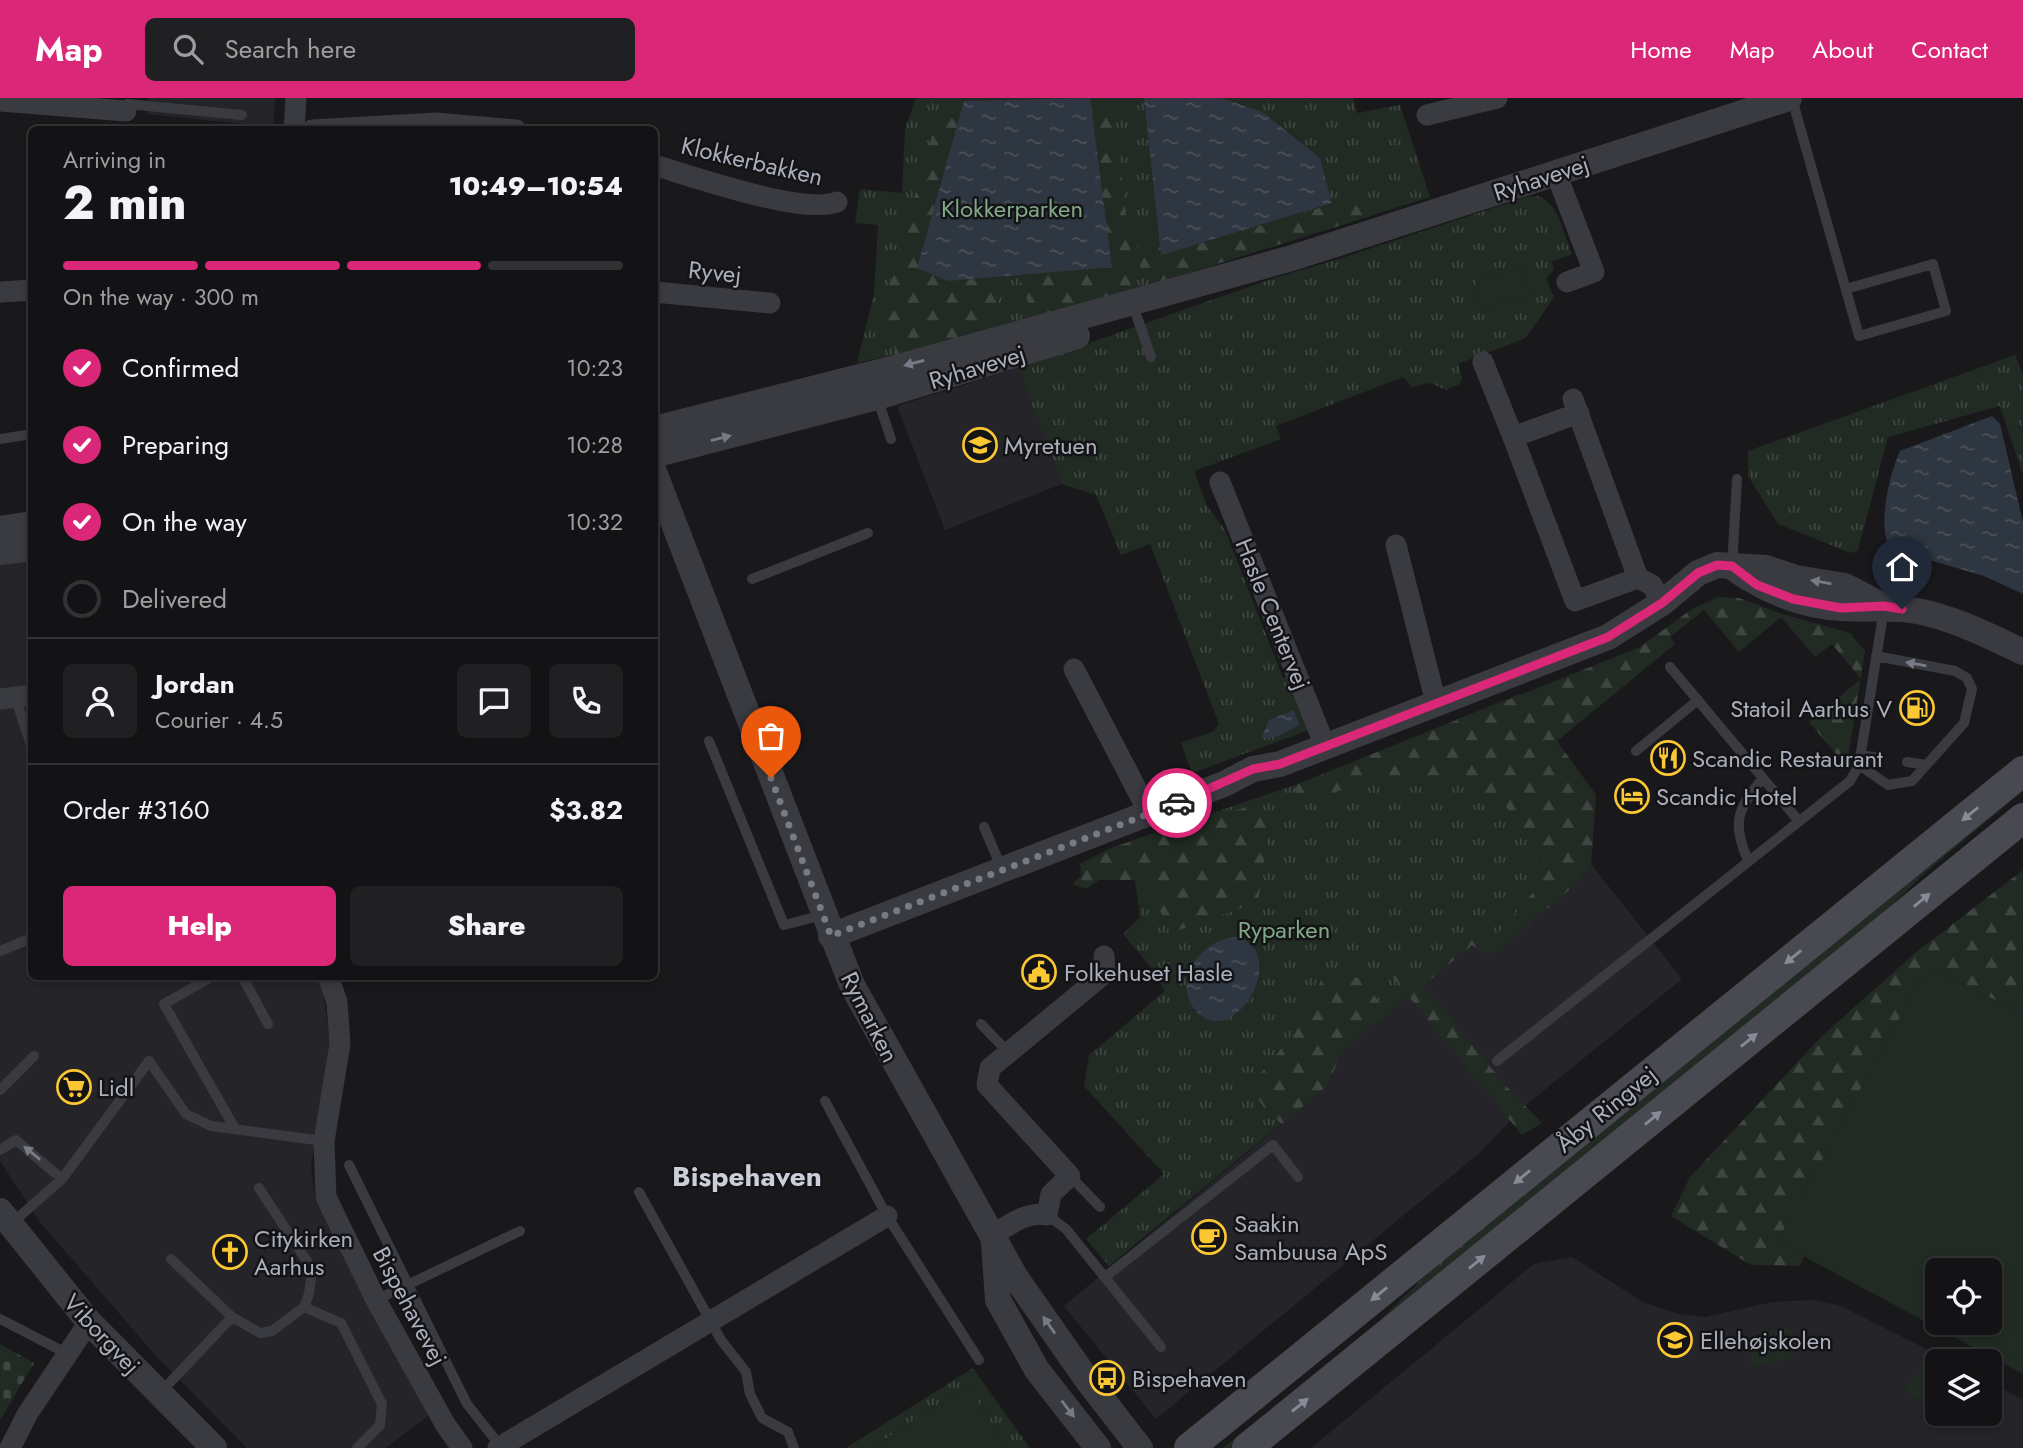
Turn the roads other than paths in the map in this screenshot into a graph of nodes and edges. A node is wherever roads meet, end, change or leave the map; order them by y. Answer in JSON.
{"nodes":[{"id":1,"x":296,"y":98,"type":"edge"},
{"id":2,"x":1497,"y":98,"type":"edge"},
{"id":3,"x":1791,"y":98,"type":"edge"},
{"id":4,"x":0,"y":101,"type":"edge"},
{"id":5,"x":126,"y":111,"type":"edge"},
{"id":6,"x":242,"y":115,"type":"dead end"},
{"id":7,"x":1427,"y":115,"type":"dead end"},
{"id":8,"x":293,"y":126,"type":"edge"},
{"id":9,"x":383,"y":126,"type":"edge"},
{"id":10,"x":470,"y":126,"type":"edge"},
{"id":11,"x":658,"y":167,"type":"edge"},
{"id":12,"x":1556,"y":173,"type":"junction"},
{"id":13,"x":838,"y":202,"type":"dead end"},
{"id":14,"x":1292,"y":258,"type":"junction"},
{"id":15,"x":1567,"y":282,"type":"dead end"},
{"id":16,"x":1846,"y":289,"type":"junction"},
{"id":17,"x":28,"y":290,"type":"edge"},
{"id":18,"x":0,"y":292,"type":"edge"},
{"id":19,"x":658,"y":292,"type":"edge"},
{"id":20,"x":770,"y":303,"type":"dead end"},
{"id":21,"x":1138,"y":317,"type":"junction"},
{"id":22,"x":1151,"y":357,"type":"dead end"},
{"id":23,"x":1483,"y":362,"type":"dead end"},
{"id":24,"x":873,"y":386,"type":"junction"},
{"id":25,"x":658,"y":428,"type":"edge"},
{"id":26,"x":28,"y":435,"type":"edge"},
{"id":27,"x":1513,"y":437,"type":"junction"},
{"id":28,"x":0,"y":439,"type":"edge"},
{"id":29,"x":891,"y":439,"type":"dead end"},
{"id":30,"x":658,"y":454,"type":"edge"},
{"id":31,"x":1737,"y":479,"type":"dead end"},
{"id":32,"x":658,"y":482,"type":"edge"},
{"id":33,"x":1220,"y":482,"type":"dead end"},
{"id":34,"x":28,"y":525,"type":"edge"},
{"id":35,"x":0,"y":529,"type":"edge"},
{"id":36,"x":868,"y":533,"type":"dead end"},
{"id":37,"x":1396,"y":545,"type":"dead end"},
{"id":38,"x":28,"y":548,"type":"edge"},
{"id":39,"x":0,"y":552,"type":"edge"},
{"id":40,"x":1732,"y":566,"type":"junction"},
{"id":41,"x":1638,"y":578,"type":"junction"},
{"id":42,"x":752,"y":579,"type":"dead end"},
{"id":43,"x":1662,"y":603,"type":"junction"},
{"id":44,"x":1884,"y":606,"type":"junction"},
{"id":45,"x":2023,"y":652,"type":"edge"},
{"id":46,"x":1876,"y":656,"type":"junction"},
{"id":47,"x":1670,"y":667,"type":"dead end"},
{"id":48,"x":1074,"y":669,"type":"dead end"},
{"id":49,"x":16,"y":697,"type":"edge"},
{"id":50,"x":1698,"y":700,"type":"junction"},
{"id":51,"x":1436,"y":703,"type":"junction"},
{"id":52,"x":28,"y":734,"type":"edge"},
{"id":53,"x":709,"y":741,"type":"dead end"},
{"id":54,"x":1325,"y":746,"type":"junction"},
{"id":55,"x":1636,"y":751,"type":"dead end"},
{"id":56,"x":1878,"y":758,"type":"dead end"},
{"id":57,"x":1860,"y":760,"type":"junction"},
{"id":58,"x":1907,"y":762,"type":"dead end"},
{"id":59,"x":1926,"y":765,"type":"junction"},
{"id":60,"x":2023,"y":771,"type":"edge"},
{"id":61,"x":1763,"y":778,"type":"junction"},
{"id":62,"x":1149,"y":813,"type":"junction"},
{"id":63,"x":2023,"y":818,"type":"edge"},
{"id":64,"x":1798,"y":820,"type":"junction"},
{"id":65,"x":984,"y":827,"type":"dead end"},
{"id":66,"x":1748,"y":860,"type":"junction"},
{"id":67,"x":1002,"y":869,"type":"junction"},
{"id":68,"x":827,"y":926,"type":"junction"},
{"id":69,"x":28,"y":940,"type":"edge"},
{"id":70,"x":0,"y":951,"type":"edge"},
{"id":71,"x":1104,"y":956,"type":"dead end"},
{"id":72,"x":206,"y":980,"type":"edge"},
{"id":73,"x":244,"y":980,"type":"edge"},
{"id":74,"x":329,"y":980,"type":"edge"},
{"id":75,"x":268,"y":1024,"type":"dead end"},
{"id":76,"x":981,"y":1024,"type":"dead end"},
{"id":77,"x":1007,"y":1051,"type":"junction"},
{"id":78,"x":34,"y":1056,"type":"dead end"},
{"id":79,"x":1497,"y":1061,"type":"dead end"},
{"id":80,"x":0,"y":1090,"type":"edge"},
{"id":81,"x":825,"y":1101,"type":"dead end"},
{"id":82,"x":234,"y":1127,"type":"junction"},
{"id":83,"x":324,"y":1141,"type":"junction"},
{"id":84,"x":0,"y":1150,"type":"edge"},
{"id":85,"x":349,"y":1165,"type":"dead end"},
{"id":86,"x":1070,"y":1175,"type":"junction"},
{"id":87,"x":1298,"y":1177,"type":"dead end"},
{"id":88,"x":62,"y":1179,"type":"junction"},
{"id":89,"x":259,"y":1188,"type":"dead end"},
{"id":90,"x":639,"y":1192,"type":"dead end"},
{"id":91,"x":1100,"y":1207,"type":"dead end"},
{"id":92,"x":1047,"y":1215,"type":"junction"},
{"id":93,"x":887,"y":1216,"type":"junction"},
{"id":94,"x":5,"y":1218,"type":"edge"},
{"id":95,"x":520,"y":1231,"type":"dead end"},
{"id":96,"x":993,"y":1235,"type":"junction"},
{"id":97,"x":171,"y":1259,"type":"dead end"},
{"id":98,"x":1105,"y":1277,"type":"junction"},
{"id":99,"x":407,"y":1284,"type":"junction"},
{"id":100,"x":376,"y":1300,"type":"junction"},
{"id":101,"x":304,"y":1307,"type":"junction"},
{"id":102,"x":232,"y":1317,"type":"junction"},
{"id":103,"x":0,"y":1319,"type":"edge"},
{"id":104,"x":711,"y":1320,"type":"junction"},
{"id":105,"x":89,"y":1322,"type":"junction"},
{"id":106,"x":1161,"y":1347,"type":"dead end"},
{"id":107,"x":66,"y":1353,"type":"junction"},
{"id":108,"x":979,"y":1360,"type":"dead end"},
{"id":109,"x":159,"y":1394,"type":"junction"},
{"id":110,"x":500,"y":1447,"type":"edge"},
{"id":111,"x":10,"y":1448,"type":"edge"},
{"id":112,"x":214,"y":1448,"type":"edge"},
{"id":113,"x":357,"y":1448,"type":"edge"},
{"id":114,"x":462,"y":1448,"type":"edge"},
{"id":115,"x":794,"y":1448,"type":"edge"},
{"id":116,"x":1098,"y":1448,"type":"edge"},
{"id":117,"x":1140,"y":1448,"type":"edge"},
{"id":118,"x":1189,"y":1448,"type":"edge"},
{"id":119,"x":1247,"y":1448,"type":"edge"}],
"edges":[{"from":1,"to":8,"type":"street"},
{"from":2,"to":7,"type":"street"},
{"from":3,"to":12,"type":"street","name":"Ryhavevej"},
{"from":3,"to":16,"type":"lane"},
{"from":4,"to":5,"type":"street"},
{"from":5,"to":6,"type":"lane"},
{"from":9,"to":10,"type":"street"},
{"from":11,"to":13,"type":"street","name":"Klokkerbakken"},
{"from":12,"to":14,"type":"street","name":"Ryhavevej"},
{"from":12,"to":15,"type":"street"},
{"from":14,"to":21,"type":"street","name":"Ryhavevej"},
{"from":14,"to":24,"type":"street","name":"Ryhavevej","one_way":true},
{"from":16,"to":16,"type":"lane"},
{"from":17,"to":18,"type":"street"},
{"from":19,"to":20,"type":"street","name":"Ryvej"},
{"from":21,"to":22,"type":"lane"},
{"from":21,"to":24,"type":"street","name":"Ryhavevej"},
{"from":23,"to":27,"type":"street"},
{"from":24,"to":25,"type":"street","name":"Ryhavevej"},
{"from":24,"to":29,"type":"lane"},
{"from":30,"to":24,"type":"street","name":"Ryhavevej","one_way":true},
{"from":26,"to":28,"type":"lane"},
{"from":27,"to":41,"type":"street"},
{"from":27,"to":41,"type":"street"},
{"from":31,"to":40,"type":"lane"},
{"from":32,"to":68,"type":"street","name":"Rymarken"},
{"from":33,"to":54,"type":"street","name":"Hasle Centervej"},
{"from":34,"to":35,"type":"street"},
{"from":36,"to":42,"type":"lane"},
{"from":37,"to":51,"type":"street"},
{"from":38,"to":39,"type":"street"},
{"from":40,"to":43,"type":"street"},
{"from":40,"to":44,"type":"street"},
{"from":41,"to":43,"type":"street"},
{"from":43,"to":51,"type":"street"},
{"from":44,"to":45,"type":"street"},
{"from":44,"to":46,"type":"lane"},
{"from":46,"to":57,"type":"lane"},
{"from":59,"to":46,"type":"lane","one_way":true},
{"from":47,"to":50,"type":"lane"},
{"from":48,"to":62,"type":"street"},
{"from":49,"to":52,"type":"lane"},
{"from":50,"to":55,"type":"lane"},
{"from":50,"to":61,"type":"lane"},
{"from":51,"to":54,"type":"street"},
{"from":53,"to":68,"type":"lane"},
{"from":54,"to":62,"type":"street"},
{"from":56,"to":57,"type":"lane"},
{"from":57,"to":59,"type":"lane"},
{"from":57,"to":64,"type":"lane"},
{"from":58,"to":59,"type":"lane"},
{"from":60,"to":118,"type":"main road","name":"Åby Ringvej","one_way":true},
{"from":61,"to":64,"type":"lane"},
{"from":61,"to":66,"type":"lane"},
{"from":62,"to":67,"type":"street"},
{"from":119,"to":63,"type":"main road","name":"Åby Ringvej","one_way":true},
{"from":64,"to":66,"type":"lane"},
{"from":65,"to":67,"type":"lane"},
{"from":66,"to":79,"type":"lane"},
{"from":67,"to":68,"type":"street"},
{"from":68,"to":96,"type":"street","name":"Rymarken"},
{"from":69,"to":70,"type":"lane"},
{"from":71,"to":77,"type":"street"},
{"from":72,"to":82,"type":"lane"},
{"from":73,"to":75,"type":"lane"},
{"from":74,"to":83,"type":"street","name":"Bispehavevej"},
{"from":76,"to":77,"type":"lane"},
{"from":77,"to":86,"type":"street"},
{"from":78,"to":80,"type":"lane"},
{"from":81,"to":93,"type":"lane"},
{"from":82,"to":83,"type":"lane"},
{"from":82,"to":88,"type":"lane"},
{"from":83,"to":100,"type":"street","name":"Bispehavevej"},
{"from":88,"to":84,"type":"lane","one_way":true},
{"from":85,"to":99,"type":"lane"},
{"from":86,"to":91,"type":"lane"},
{"from":86,"to":92,"type":"street"},
{"from":87,"to":98,"type":"lane"},
{"from":88,"to":94,"type":"lane"},
{"from":89,"to":101,"type":"lane"},
{"from":90,"to":104,"type":"lane"},
{"from":92,"to":96,"type":"street"},
{"from":92,"to":98,"type":"lane"},
{"from":93,"to":104,"type":"street"},
{"from":93,"to":108,"type":"lane"},
{"from":94,"to":105,"type":"street","name":"Viborgvej"},
{"from":95,"to":99,"type":"lane"},
{"from":96,"to":116,"type":"street","name":"Rymarken","one_way":true},
{"from":117,"to":96,"type":"street","name":"Rymarken","one_way":true},
{"from":97,"to":102,"type":"lane"},
{"from":98,"to":106,"type":"lane"},
{"from":99,"to":100,"type":"lane"},
{"from":99,"to":110,"type":"lane"},
{"from":100,"to":114,"type":"street","name":"Bispehavevej"},
{"from":101,"to":102,"type":"lane"},
{"from":101,"to":113,"type":"lane"},
{"from":102,"to":109,"type":"lane"},
{"from":103,"to":107,"type":"lane"},
{"from":104,"to":110,"type":"street"},
{"from":104,"to":115,"type":"lane"},
{"from":105,"to":107,"type":"street"},
{"from":105,"to":109,"type":"street","name":"Viborgvej"},
{"from":107,"to":111,"type":"street"},
{"from":109,"to":112,"type":"street","name":"Viborgvej"}]}
